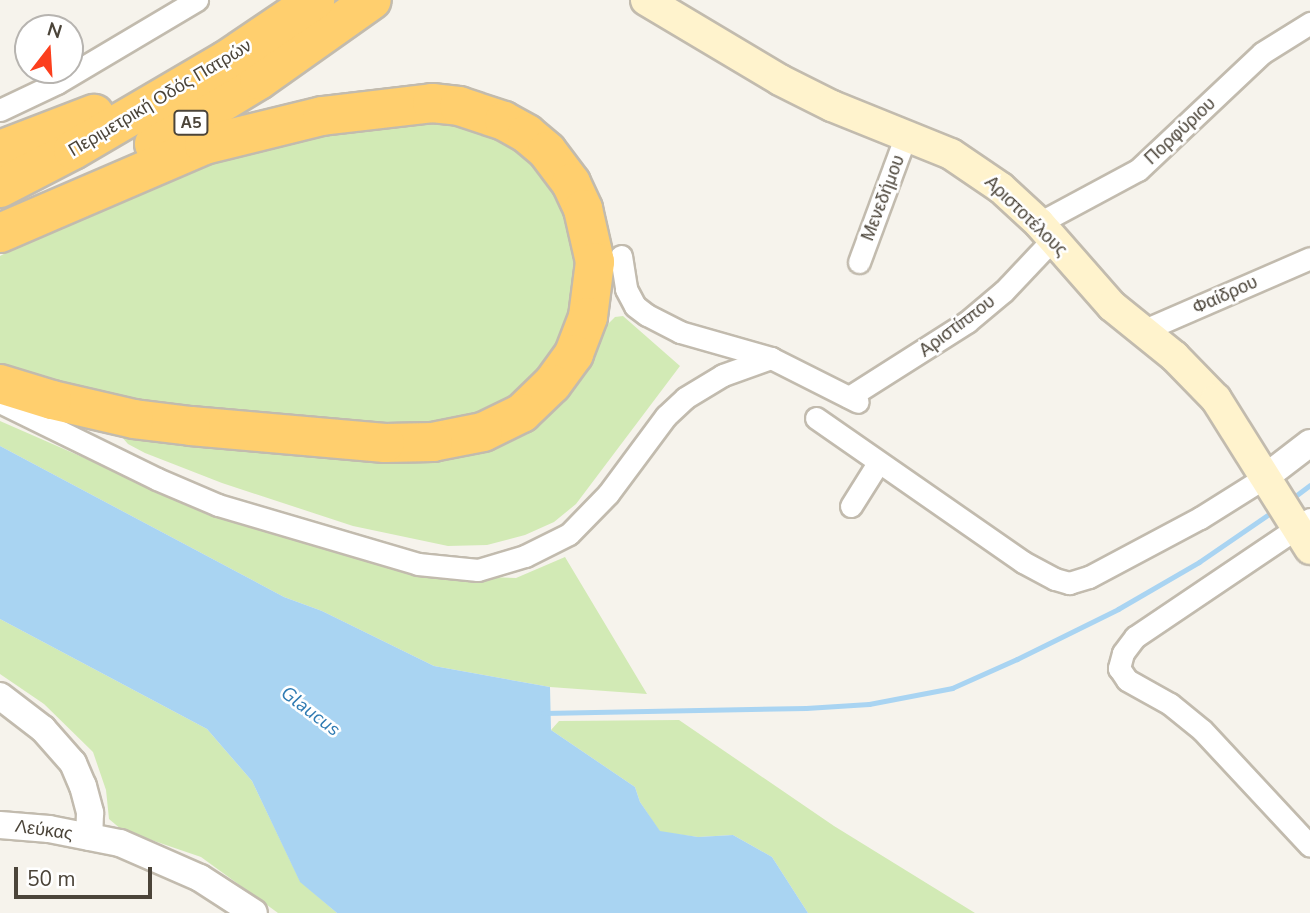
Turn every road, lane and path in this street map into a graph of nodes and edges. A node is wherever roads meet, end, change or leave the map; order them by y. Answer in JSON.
{"nodes":[{"id":1,"x":197,"y":0,"type":"edge"},
{"id":2,"x":305,"y":0,"type":"edge"},
{"id":3,"x":315,"y":0,"type":"edge"},
{"id":4,"x":372,"y":0,"type":"edge"},
{"id":5,"x":646,"y":0,"type":"edge"},
{"id":6,"x":1310,"y":23,"type":"edge"},
{"id":7,"x":0,"y":110,"type":"edge"},
{"id":8,"x":906,"y":135,"type":"junction"},
{"id":9,"x":0,"y":150,"type":"edge"},
{"id":10,"x":0,"y":188,"type":"edge"},
{"id":11,"x":1046,"y":231,"type":"junction"},
{"id":12,"x":0,"y":232,"type":"edge"},
{"id":13,"x":621,"y":256,"type":"dead end"},
{"id":14,"x":1310,"y":258,"type":"edge"},
{"id":15,"x":859,"y":262,"type":"dead end"},
{"id":16,"x":1140,"y":332,"type":"junction"},
{"id":17,"x":771,"y":358,"type":"junction"},
{"id":18,"x":0,"y":384,"type":"edge"},
{"id":19,"x":0,"y":402,"type":"edge"},
{"id":20,"x":816,"y":418,"type":"dead end"},
{"id":21,"x":1310,"y":443,"type":"edge"},
{"id":22,"x":878,"y":463,"type":"junction"},
{"id":23,"x":1269,"y":481,"type":"junction"},
{"id":24,"x":851,"y":506,"type":"dead end"},
{"id":25,"x":1302,"y":529,"type":"edge"},
{"id":26,"x":0,"y":696,"type":"edge"},
{"id":27,"x":0,"y":825,"type":"edge"},
{"id":28,"x":89,"y":837,"type":"junction"},
{"id":29,"x":1310,"y":846,"type":"edge"},
{"id":30,"x":254,"y":913,"type":"edge"}],
"edges":[{"from":1,"to":7,"type":"street"},
{"from":2,"to":9,"type":"highway"},
{"from":3,"to":10,"type":"highway","name":"Περιμετρική Οδός Πατρών","number":"Α5"},
{"from":4,"to":12,"type":"highway","name":"Περιμετρική Οδός Πατρών","number":"Α5"},
{"from":5,"to":8,"type":"main road","name":"Αριστοτέλους"},
{"from":6,"to":11,"type":"street","name":"Πορφύριου"},
{"from":8,"to":11,"type":"main road","name":"Αριστοτέλους"},
{"from":8,"to":15,"type":"street","name":"Μενεδήμου"},
{"from":11,"to":16,"type":"main road","name":"Αριστοτέλους"},
{"from":11,"to":17,"type":"street","name":"Αριστίππου"},
{"from":12,"to":18,"type":"highway"},
{"from":13,"to":17,"type":"street"},
{"from":14,"to":16,"type":"street","name":"Φαίδρου"},
{"from":16,"to":23,"type":"main road","name":"Αριστοτέλους"},
{"from":17,"to":19,"type":"street"},
{"from":20,"to":22,"type":"street"},
{"from":21,"to":23,"type":"street"},
{"from":22,"to":23,"type":"street"},
{"from":22,"to":24,"type":"street"},
{"from":23,"to":25,"type":"main road","name":"Αριστοτέλους"},
{"from":25,"to":29,"type":"street"},
{"from":26,"to":28,"type":"street"},
{"from":27,"to":28,"type":"street","name":"Λεύκας"},
{"from":28,"to":30,"type":"street","name":"Λεύκας"}]}
